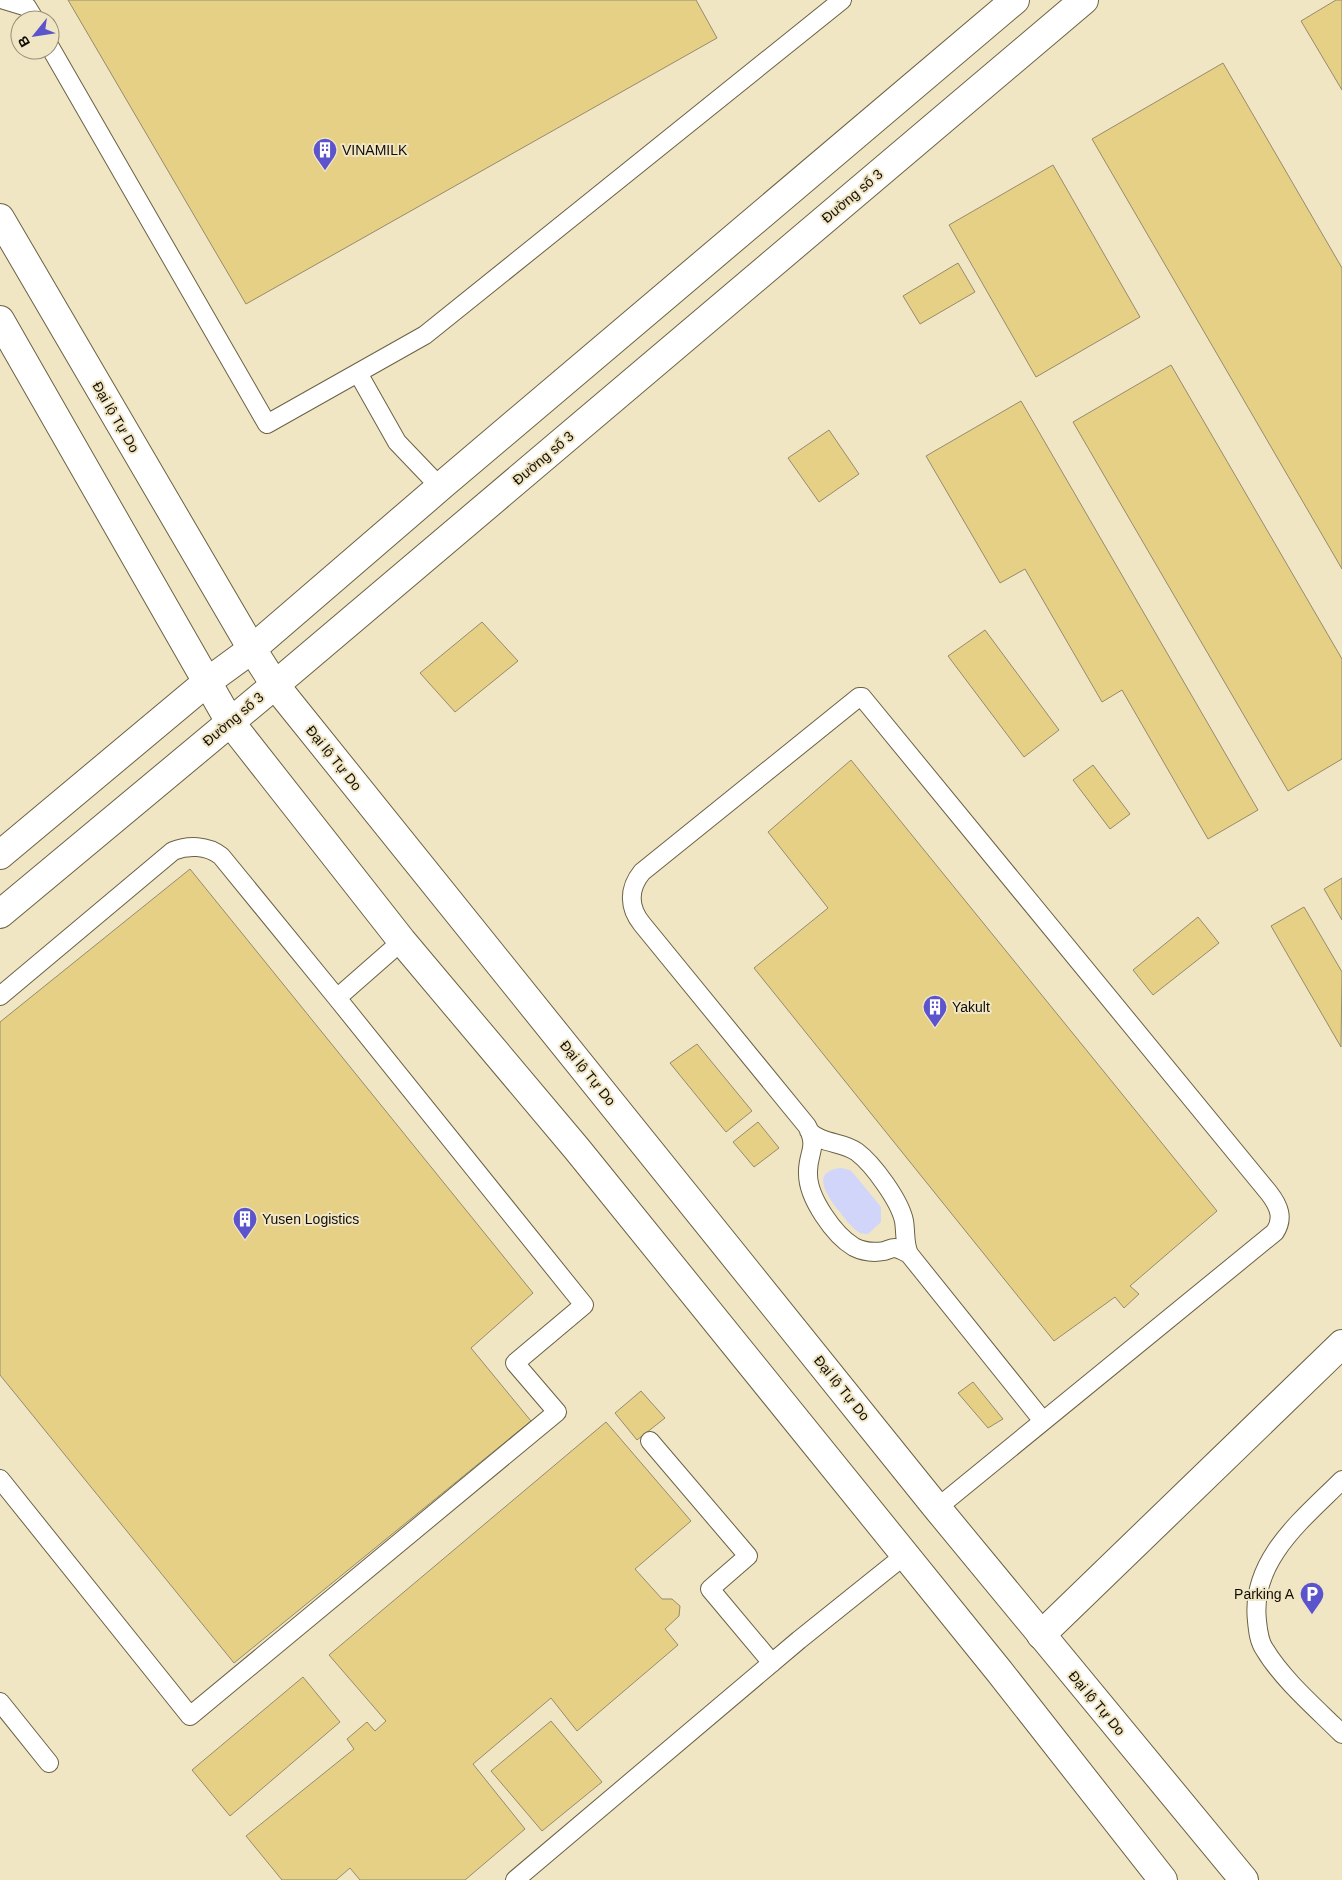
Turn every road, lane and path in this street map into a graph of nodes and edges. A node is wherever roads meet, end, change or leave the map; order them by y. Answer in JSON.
{"nodes":[{"id":1,"x":4,"y":0,"type":"edge"},
{"id":2,"x":842,"y":0,"type":"edge"},
{"id":3,"x":1015,"y":0,"type":"edge"},
{"id":4,"x":1084,"y":0,"type":"edge"},
{"id":5,"x":29,"y":10,"type":"edge"},
{"id":6,"x":57,"y":60,"type":"edge"},
{"id":7,"x":0,"y":218,"type":"edge"},
{"id":8,"x":0,"y":320,"type":"edge"},
{"id":9,"x":358,"y":373,"type":"junction"},
{"id":10,"x":440,"y":487,"type":"junction"},
{"id":11,"x":252,"y":649,"type":"junction"},
{"id":12,"x":207,"y":682,"type":"junction"},
{"id":13,"x":275,"y":685,"type":"junction"},
{"id":14,"x":230,"y":722,"type":"junction"},
{"id":15,"x":0,"y":855,"type":"edge"},
{"id":16,"x":0,"y":914,"type":"edge"},
{"id":17,"x":402,"y":941,"type":"junction"},
{"id":18,"x":0,"y":996,"type":"edge"},
{"id":19,"x":337,"y":998,"type":"junction"},
{"id":20,"x":809,"y":1131,"type":"junction"},
{"id":21,"x":909,"y":1254,"type":"junction"},
{"id":22,"x":1342,"y":1344,"type":"edge"},
{"id":23,"x":1043,"y":1421,"type":"junction"},
{"id":24,"x":650,"y":1440,"type":"dead end"},
{"id":25,"x":0,"y":1480,"type":"edge"},
{"id":26,"x":1342,"y":1480,"type":"edge"},
{"id":27,"x":937,"y":1508,"type":"junction"},
{"id":28,"x":905,"y":1555,"type":"junction"},
{"id":29,"x":1041,"y":1635,"type":"junction"},
{"id":30,"x":772,"y":1663,"type":"junction"},
{"id":31,"x":0,"y":1702,"type":"edge"},
{"id":32,"x":1342,"y":1734,"type":"edge"},
{"id":33,"x":49,"y":1763,"type":"dead end"},
{"id":34,"x":515,"y":1880,"type":"edge"},
{"id":35,"x":1164,"y":1880,"type":"edge"},
{"id":36,"x":1244,"y":1880,"type":"edge"}],
"edges":[{"from":1,"to":5,"type":"lane"},
{"from":2,"to":9,"type":"lane"},
{"from":3,"to":10,"type":"street"},
{"from":4,"to":13,"type":"street","name":"Đường số 3"},
{"from":6,"to":9,"type":"lane"},
{"from":7,"to":11,"type":"street","name":"Đại lộ Tự Do"},
{"from":8,"to":12,"type":"street"},
{"from":9,"to":10,"type":"lane"},
{"from":10,"to":11,"type":"street"},
{"from":11,"to":12,"type":"street"},
{"from":11,"to":13,"type":"street","name":"Đại lộ Tự Do"},
{"from":12,"to":14,"type":"street"},
{"from":12,"to":15,"type":"street"},
{"from":13,"to":14,"type":"street","name":"Đường số 3"},
{"from":13,"to":27,"type":"street","name":"Đại lộ Tự Do"},
{"from":14,"to":16,"type":"street","name":"Đường số 3"},
{"from":14,"to":17,"type":"street"},
{"from":17,"to":19,"type":"lane"},
{"from":17,"to":28,"type":"street"},
{"from":18,"to":19,"type":"lane"},
{"from":19,"to":25,"type":"lane"},
{"from":20,"to":21,"type":"lane"},
{"from":20,"to":21,"type":"lane"},
{"from":20,"to":23,"type":"lane"},
{"from":21,"to":23,"type":"lane"},
{"from":22,"to":29,"type":"street"},
{"from":23,"to":27,"type":"lane"},
{"from":24,"to":30,"type":"lane"},
{"from":26,"to":32,"type":"lane"},
{"from":27,"to":29,"type":"street","name":"Đại lộ Tự Do"},
{"from":28,"to":30,"type":"lane"},
{"from":28,"to":35,"type":"street"},
{"from":29,"to":36,"type":"street","name":"Đại lộ Tự Do"},
{"from":30,"to":34,"type":"lane"},
{"from":31,"to":33,"type":"lane"}]}
